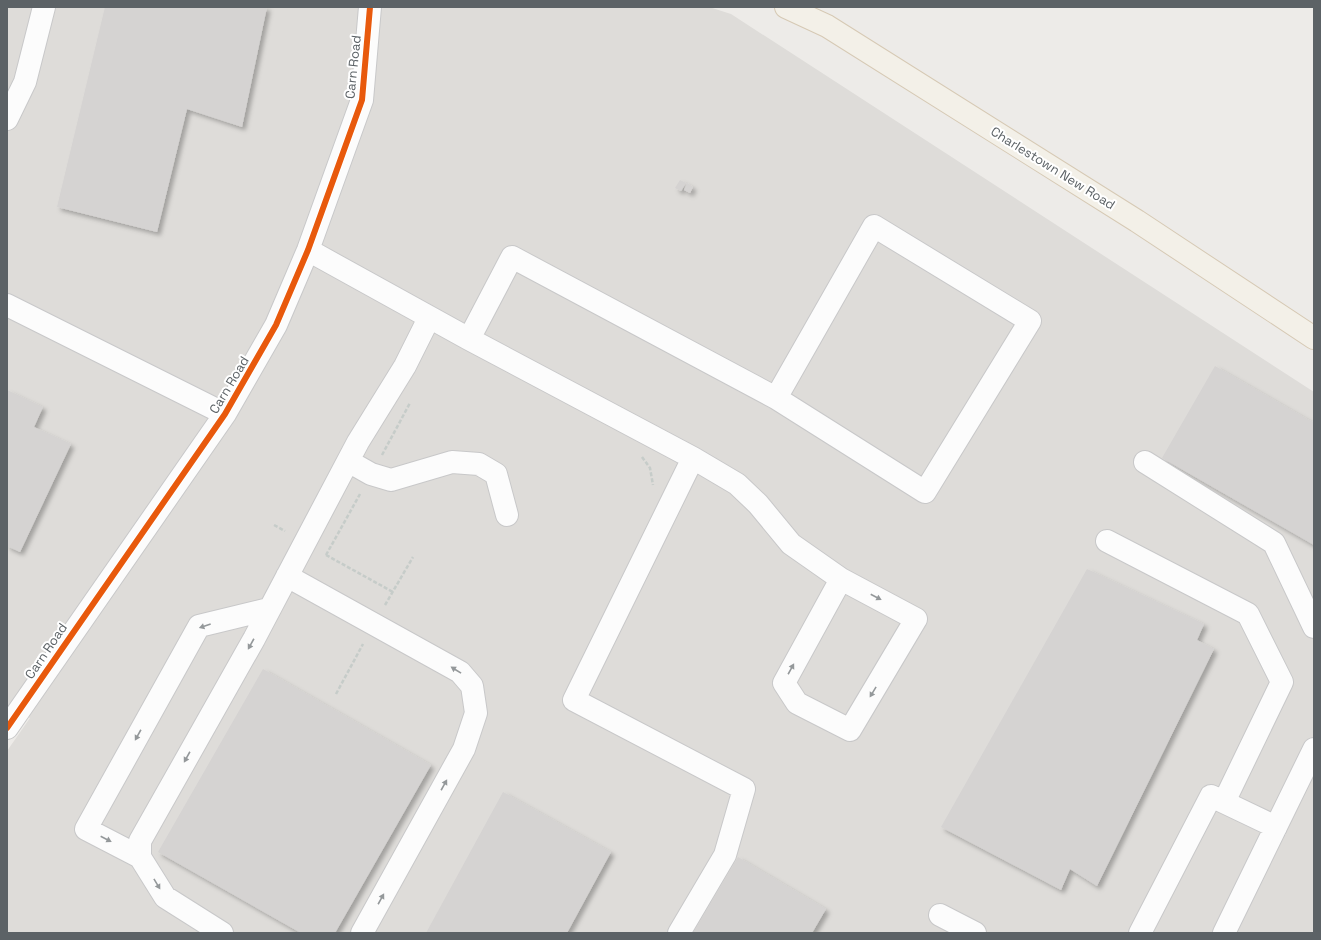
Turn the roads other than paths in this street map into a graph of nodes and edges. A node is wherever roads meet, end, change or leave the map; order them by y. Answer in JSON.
{"nodes":[{"id":1,"x":44,"y":7,"type":"edge"},
{"id":2,"x":370,"y":7,"type":"edge"},
{"id":3,"x":786,"y":7,"type":"edge"},
{"id":4,"x":7,"y":119,"type":"edge"},
{"id":5,"x":308,"y":250,"type":"junction"},
{"id":6,"x":7,"y":305,"type":"edge"},
{"id":7,"x":430,"y":318,"type":"junction"},
{"id":8,"x":1314,"y":338,"type":"edge"},
{"id":9,"x":468,"y":339,"type":"junction"},
{"id":10,"x":776,"y":398,"type":"junction"},
{"id":11,"x":225,"y":414,"type":"junction"},
{"id":12,"x":693,"y":458,"type":"junction"},
{"id":13,"x":348,"y":461,"type":"junction"},
{"id":14,"x":1145,"y":462,"type":"dead end"},
{"id":15,"x":507,"y":516,"type":"dead end"},
{"id":16,"x":1107,"y":541,"type":"dead end"},
{"id":17,"x":287,"y":576,"type":"junction"},
{"id":18,"x":841,"y":579,"type":"junction"},
{"id":19,"x":269,"y":609,"type":"junction"},
{"id":20,"x":1314,"y":627,"type":"edge"},
{"id":21,"x":7,"y":728,"type":"edge"},
{"id":22,"x":1314,"y":749,"type":"edge"},
{"id":23,"x":1224,"y":802,"type":"junction"},
{"id":24,"x":1276,"y":827,"type":"junction"},
{"id":25,"x":140,"y":857,"type":"junction"},
{"id":26,"x":940,"y":916,"type":"dead end"},
{"id":27,"x":222,"y":933,"type":"edge"},
{"id":28,"x":362,"y":933,"type":"edge"},
{"id":29,"x":679,"y":933,"type":"edge"},
{"id":30,"x":975,"y":933,"type":"edge"},
{"id":31,"x":1140,"y":933,"type":"edge"},
{"id":32,"x":1224,"y":933,"type":"edge"}],
"edges":[{"from":1,"to":4,"type":"street"},
{"from":2,"to":5,"type":"street","name":"Carn Road"},
{"from":3,"to":8,"type":"main road","name":"Charlestown New Road"},
{"from":5,"to":7,"type":"street"},
{"from":5,"to":11,"type":"street","name":"Carn Road"},
{"from":6,"to":11,"type":"street"},
{"from":7,"to":9,"type":"street"},
{"from":7,"to":13,"type":"street"},
{"from":9,"to":10,"type":"street"},
{"from":9,"to":12,"type":"street"},
{"from":10,"to":10,"type":"street"},
{"from":11,"to":21,"type":"street","name":"Carn Road"},
{"from":12,"to":18,"type":"street"},
{"from":12,"to":29,"type":"street"},
{"from":13,"to":15,"type":"street"},
{"from":13,"to":17,"type":"street"},
{"from":14,"to":20,"type":"street"},
{"from":16,"to":23,"type":"street"},
{"from":17,"to":19,"type":"street"},
{"from":28,"to":17,"type":"street","one_way":true},
{"from":18,"to":18,"type":"street","one_way":true},
{"from":19,"to":25,"type":"street","one_way":true},
{"from":19,"to":25,"type":"street","one_way":true},
{"from":22,"to":24,"type":"street"},
{"from":23,"to":24,"type":"street"},
{"from":23,"to":31,"type":"street"},
{"from":24,"to":32,"type":"street"},
{"from":25,"to":27,"type":"street","one_way":true},
{"from":26,"to":30,"type":"street"}]}
